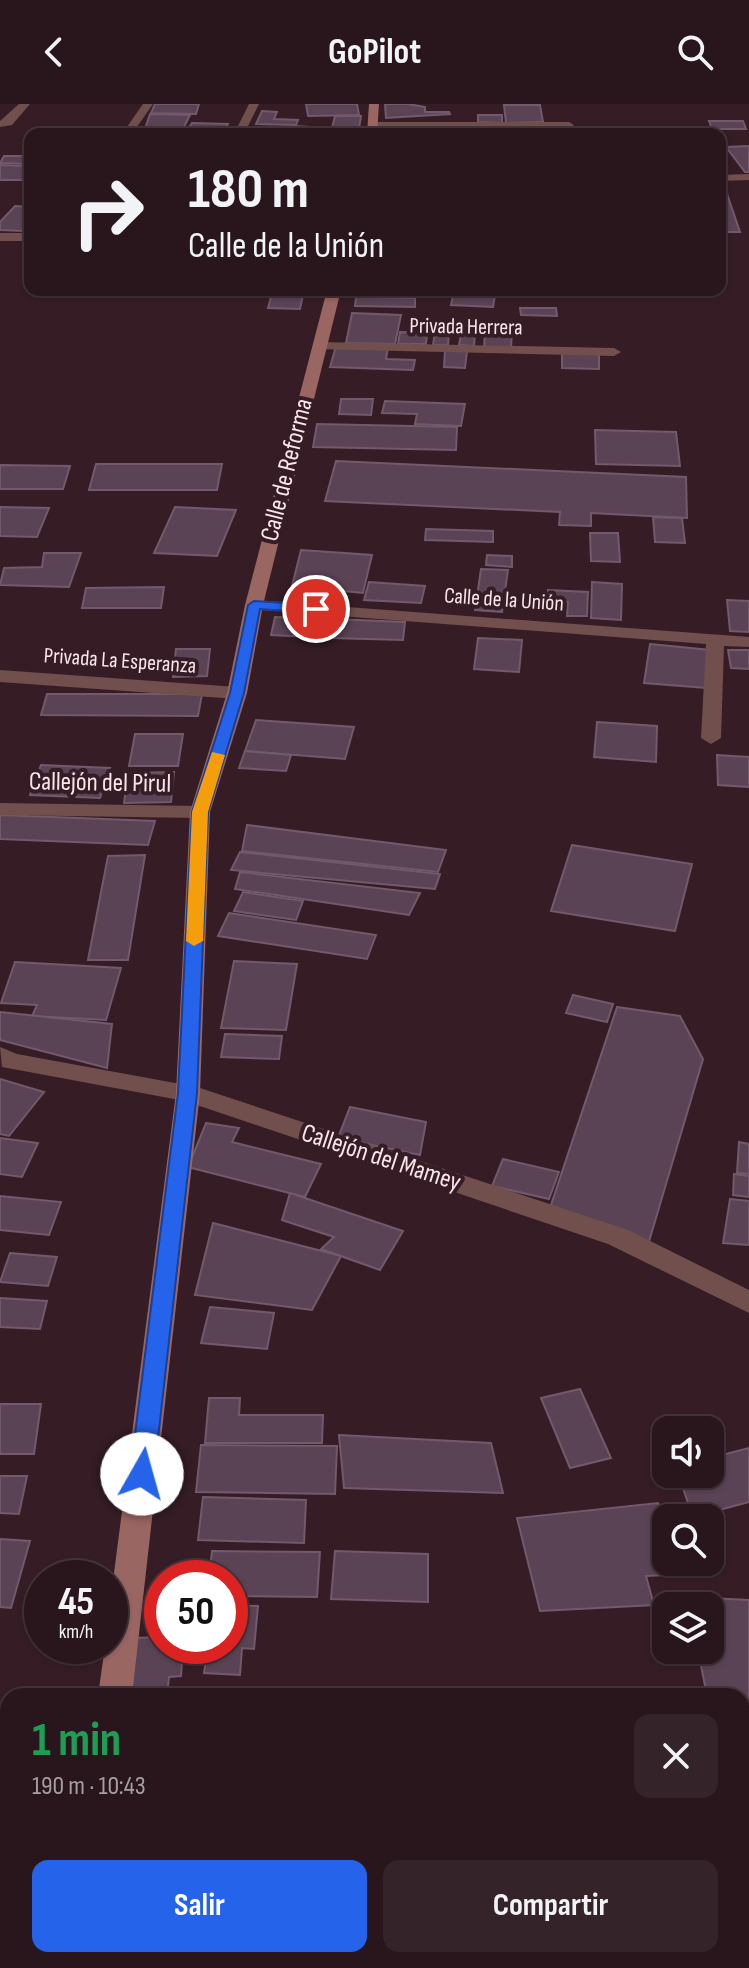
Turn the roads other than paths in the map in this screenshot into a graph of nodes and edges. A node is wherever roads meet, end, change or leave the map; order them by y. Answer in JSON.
{"nodes":[{"id":1,"x":25,"y":104,"type":"edge"},
{"id":2,"x":148,"y":104,"type":"edge"},
{"id":3,"x":254,"y":104,"type":"edge"},
{"id":4,"x":374,"y":104,"type":"edge"},
{"id":5,"x":0,"y":124,"type":"edge"},
{"id":6,"x":569,"y":125,"type":"dead end"},
{"id":7,"x":131,"y":128,"type":"edge"},
{"id":8,"x":242,"y":128,"type":"edge"},
{"id":9,"x":373,"y":128,"type":"edge"},
{"id":10,"x":422,"y":128,"type":"edge"},
{"id":11,"x":749,"y":177,"type":"edge"},
{"id":12,"x":726,"y":178,"type":"edge"},
{"id":13,"x":0,"y":237,"type":"edge"},
{"id":14,"x":24,"y":237,"type":"edge"},
{"id":15,"x":332,"y":296,"type":"edge"},
{"id":16,"x":318,"y":346,"type":"junction"},
{"id":17,"x":614,"y":352,"type":"dead end"},
{"id":18,"x":254,"y":605,"type":"junction"},
{"id":19,"x":715,"y":640,"type":"junction"},
{"id":20,"x":749,"y":642,"type":"edge"},
{"id":21,"x":0,"y":676,"type":"edge"},
{"id":22,"x":237,"y":693,"type":"junction"},
{"id":23,"x":711,"y":738,"type":"dead end"},
{"id":24,"x":0,"y":809,"type":"edge"},
{"id":25,"x":200,"y":812,"type":"junction"},
{"id":26,"x":0,"y":1055,"type":"edge"},
{"id":27,"x":188,"y":1093,"type":"junction"},
{"id":28,"x":749,"y":1302,"type":"edge"},
{"id":29,"x":116,"y":1688,"type":"edge"}],
"edges":[{"from":1,"to":5,"type":"street"},
{"from":2,"to":7,"type":"street"},
{"from":3,"to":8,"type":"street"},
{"from":4,"to":9,"type":"main road"},
{"from":6,"to":10,"type":"street"},
{"from":11,"to":12,"type":"street"},
{"from":13,"to":14,"type":"street"},
{"from":15,"to":16,"type":"main road","name":"Calle de Reforma"},
{"from":16,"to":17,"type":"street","name":"Privada Herrera"},
{"from":16,"to":18,"type":"main road","name":"Calle de Reforma"},
{"from":18,"to":19,"type":"street","name":"Calle de la Unión"},
{"from":18,"to":22,"type":"main road","name":"Calle de Reforma"},
{"from":19,"to":20,"type":"street","name":"Calle de la Unión"},
{"from":19,"to":23,"type":"street"},
{"from":21,"to":22,"type":"street","name":"Privada La Esperanza"},
{"from":22,"to":25,"type":"main road","name":"Calle de Reforma"},
{"from":24,"to":25,"type":"street","name":"Callejón del Pirul"},
{"from":25,"to":27,"type":"main road","name":"Calle de Reforma"},
{"from":26,"to":27,"type":"street","name":"Callejón del Mamey"},
{"from":27,"to":28,"type":"street","name":"Callejón del Mamey"},
{"from":27,"to":29,"type":"main road","name":"Calle de Reforma"}]}
